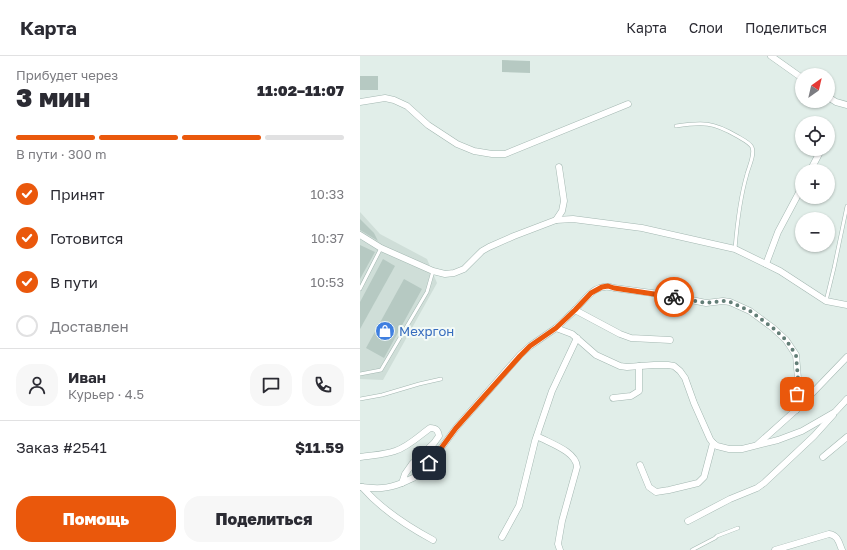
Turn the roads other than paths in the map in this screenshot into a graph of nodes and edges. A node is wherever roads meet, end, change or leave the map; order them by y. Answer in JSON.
{"nodes":[{"id":1,"x":771,"y":56,"type":"edge"},
{"id":2,"x":795,"y":73,"type":"edge"},
{"id":3,"x":835,"y":101,"type":"edge"},
{"id":4,"x":360,"y":102,"type":"edge"},
{"id":5,"x":628,"y":104,"type":"dead end"},
{"id":6,"x":847,"y":105,"type":"edge"},
{"id":7,"x":676,"y":126,"type":"dead end"},
{"id":8,"x":559,"y":167,"type":"dead end"},
{"id":9,"x":795,"y":200,"type":"edge"},
{"id":10,"x":847,"y":206,"type":"edge"},
{"id":11,"x":556,"y":220,"type":"junction"},
{"id":12,"x":360,"y":235,"type":"edge"},
{"id":13,"x":381,"y":248,"type":"junction"},
{"id":14,"x":735,"y":249,"type":"junction"},
{"id":15,"x":766,"y":264,"type":"junction"},
{"id":16,"x":433,"y":271,"type":"junction"},
{"id":17,"x":360,"y":289,"type":"edge"},
{"id":18,"x":826,"y":300,"type":"junction"},
{"id":19,"x":847,"y":305,"type":"edge"},
{"id":20,"x":575,"y":310,"type":"junction"},
{"id":21,"x":556,"y":328,"type":"junction"},
{"id":22,"x":577,"y":338,"type":"junction"},
{"id":23,"x":670,"y":340,"type":"dead end"},
{"id":24,"x":847,"y":357,"type":"edge"},
{"id":25,"x":639,"y":366,"type":"junction"},
{"id":26,"x":360,"y":374,"type":"edge"},
{"id":27,"x":440,"y":379,"type":"dead end"},
{"id":28,"x":614,"y":398,"type":"dead end"},
{"id":29,"x":360,"y":399,"type":"edge"},
{"id":30,"x":847,"y":399,"type":"edge"},
{"id":31,"x":796,"y":410,"type":"junction"},
{"id":32,"x":835,"y":412,"type":"junction"},
{"id":33,"x":537,"y":436,"type":"junction"},
{"id":34,"x":847,"y":437,"type":"edge"},
{"id":35,"x":713,"y":443,"type":"junction"},
{"id":36,"x":758,"y":445,"type":"junction"},
{"id":37,"x":360,"y":456,"type":"edge"},
{"id":38,"x":823,"y":457,"type":"dead end"},
{"id":39,"x":640,"y":465,"type":"dead end"},
{"id":40,"x":402,"y":483,"type":"junction"},
{"id":41,"x":361,"y":487,"type":"edge"},
{"id":42,"x":688,"y":522,"type":"dead end"},
{"id":43,"x":738,"y":528,"type":"dead end"},
{"id":44,"x":502,"y":537,"type":"dead end"},
{"id":45,"x":434,"y":540,"type":"dead end"},
{"id":46,"x":560,"y":550,"type":"edge"},
{"id":47,"x":692,"y":550,"type":"edge"},
{"id":48,"x":775,"y":550,"type":"edge"},
{"id":49,"x":842,"y":550,"type":"edge"}],
"edges":[{"from":1,"to":2,"type":"street"},
{"from":3,"to":6,"type":"street"},
{"from":4,"to":5,"type":"street"},
{"from":7,"to":14,"type":"lane"},
{"from":8,"to":11,"type":"street"},
{"from":9,"to":15,"type":"street"},
{"from":10,"to":18,"type":"lane"},
{"from":11,"to":14,"type":"street"},
{"from":11,"to":16,"type":"street"},
{"from":12,"to":13,"type":"street"},
{"from":13,"to":16,"type":"street"},
{"from":13,"to":17,"type":"lane"},
{"from":14,"to":15,"type":"street"},
{"from":15,"to":18,"type":"street"},
{"from":16,"to":26,"type":"lane"},
{"from":18,"to":19,"type":"street"},
{"from":20,"to":21,"type":"street"},
{"from":20,"to":23,"type":"street"},
{"from":20,"to":31,"type":"street"},
{"from":21,"to":22,"type":"street"},
{"from":21,"to":40,"type":"street"},
{"from":22,"to":25,"type":"street"},
{"from":22,"to":33,"type":"street"},
{"from":24,"to":31,"type":"street"},
{"from":25,"to":28,"type":"street"},
{"from":25,"to":35,"type":"street"},
{"from":27,"to":29,"type":"lane"},
{"from":30,"to":32,"type":"street"},
{"from":31,"to":36,"type":"street"},
{"from":32,"to":36,"type":"street"},
{"from":32,"to":42,"type":"street"},
{"from":33,"to":44,"type":"street"},
{"from":33,"to":46,"type":"street"},
{"from":34,"to":38,"type":"street"},
{"from":35,"to":36,"type":"street"},
{"from":35,"to":39,"type":"street"},
{"from":37,"to":40,"type":"street"},
{"from":40,"to":41,"type":"street"},
{"from":41,"to":45,"type":"street"},
{"from":43,"to":47,"type":"lane"},
{"from":48,"to":49,"type":"street"}]}
